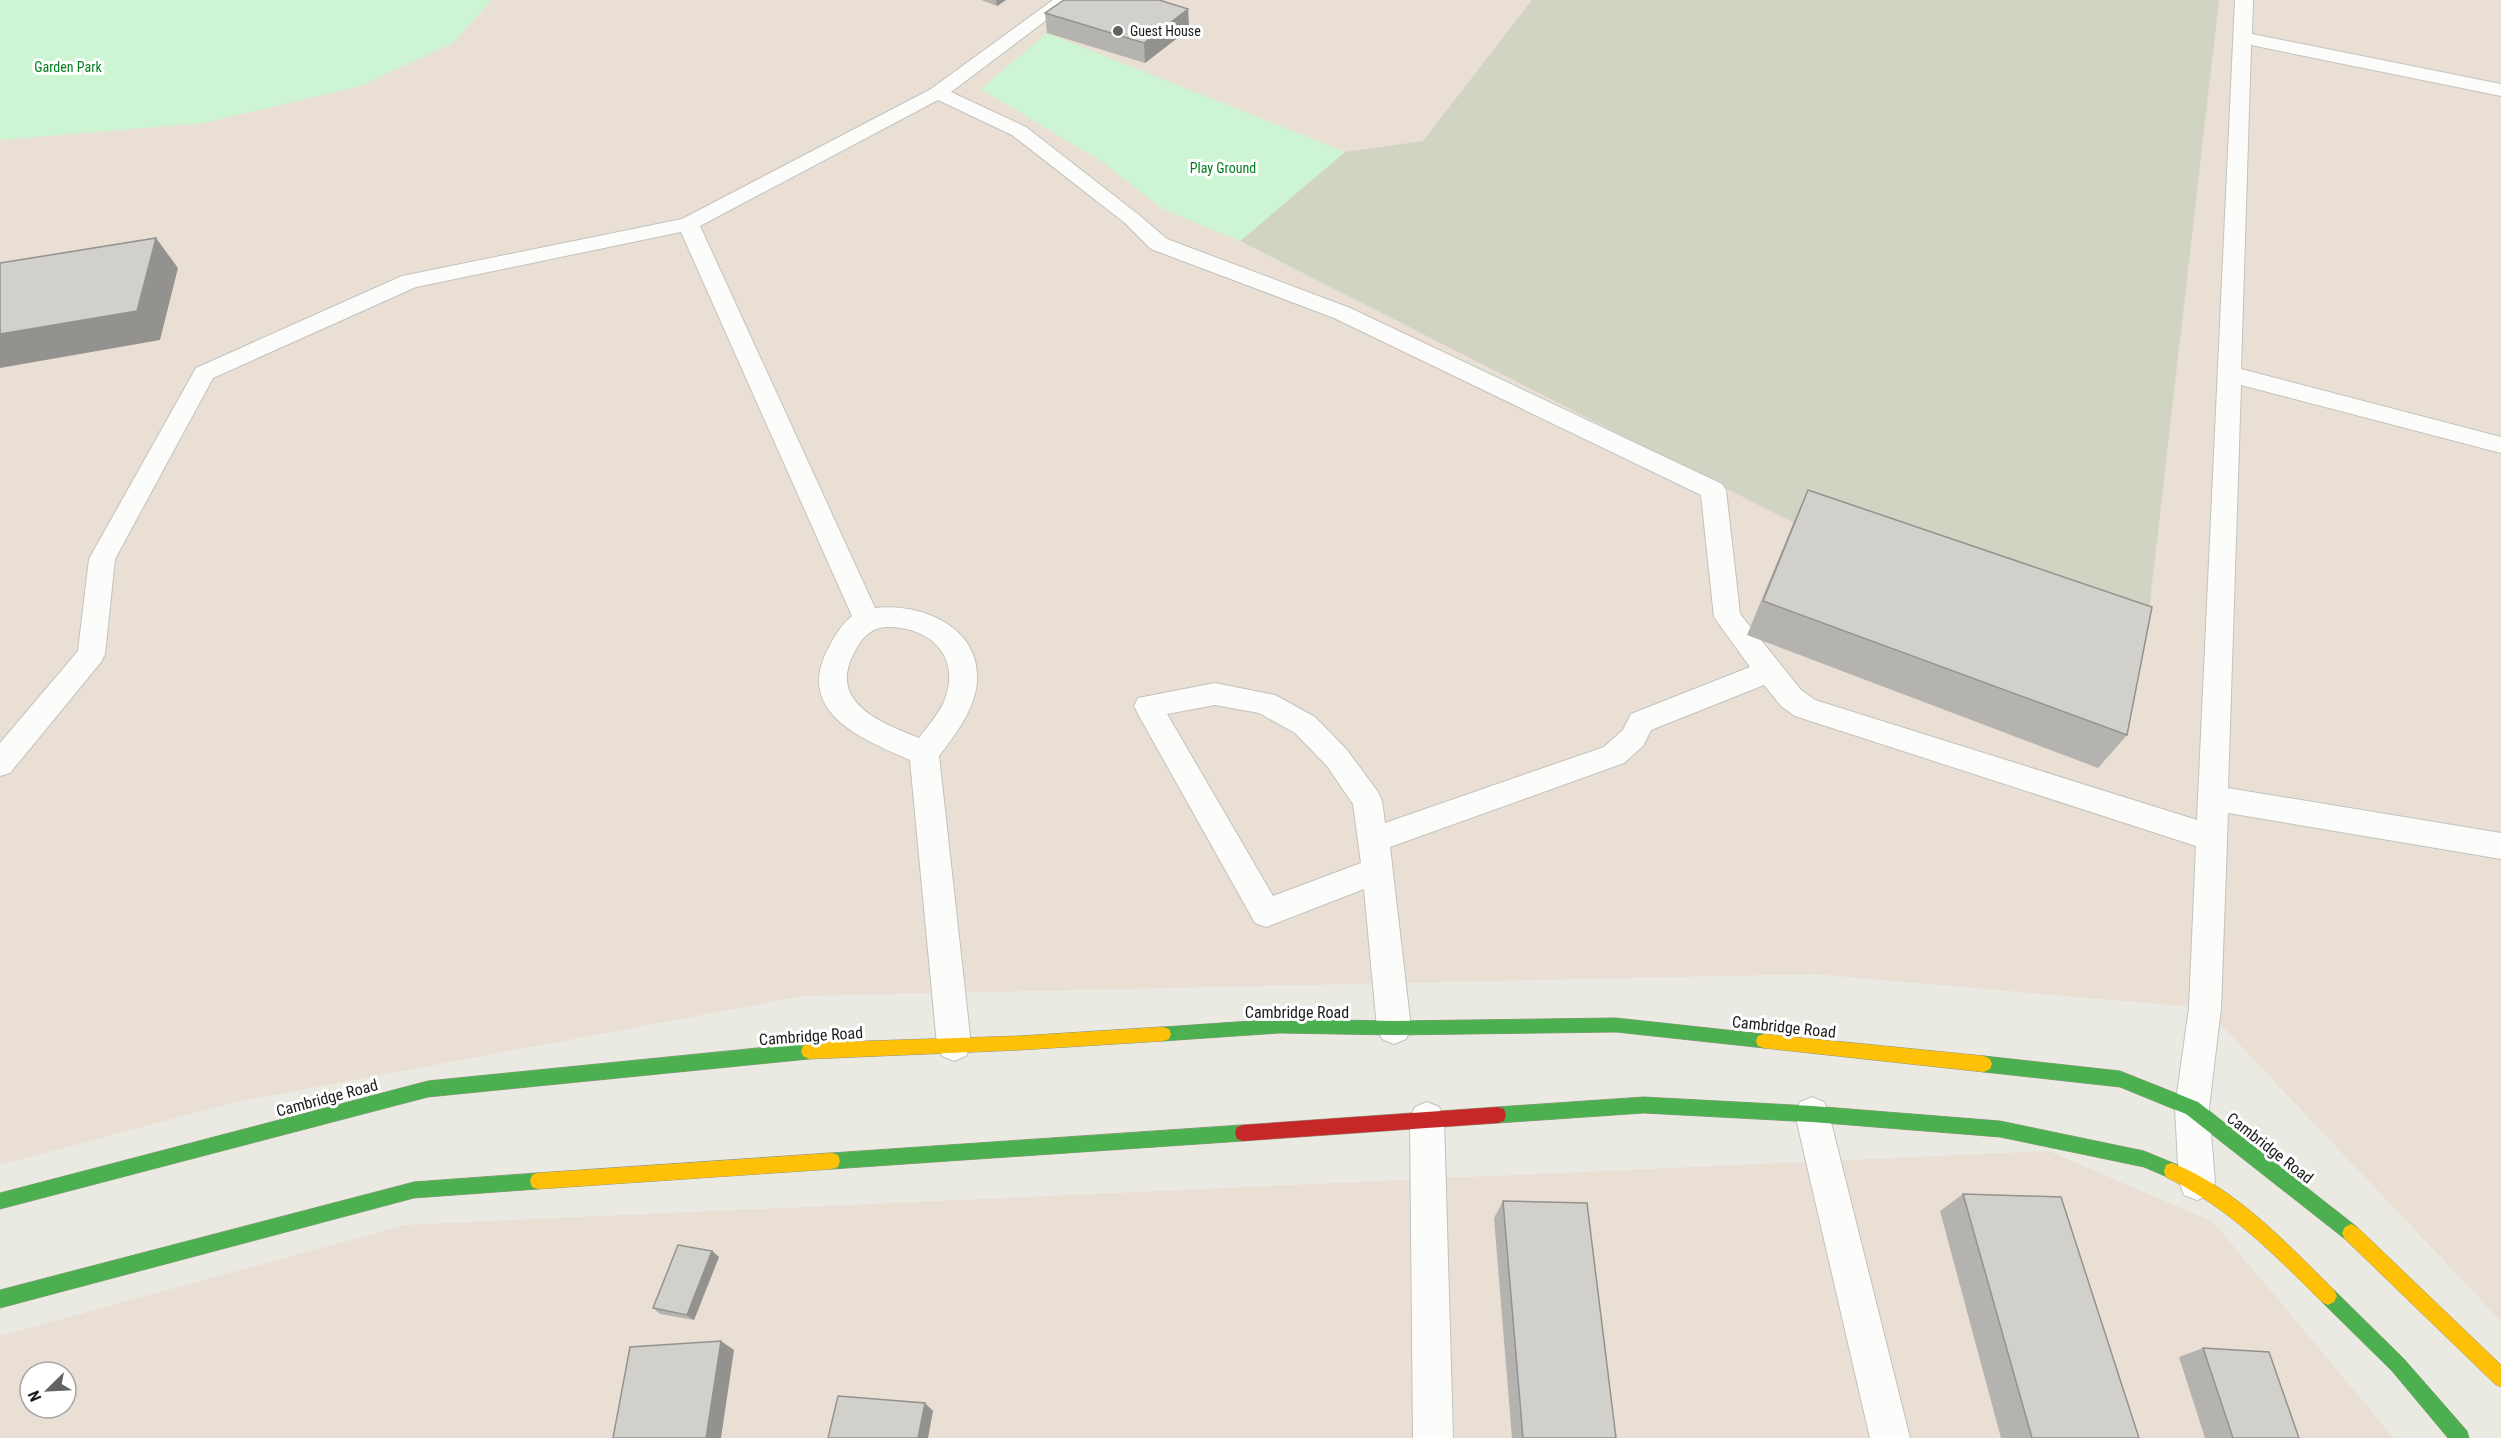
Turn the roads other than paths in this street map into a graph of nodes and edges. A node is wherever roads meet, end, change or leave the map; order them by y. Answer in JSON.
{"nodes":[{"id":1,"x":1064,"y":0,"type":"edge"},
{"id":2,"x":2244,"y":0,"type":"edge"},
{"id":3,"x":2242,"y":38,"type":"junction"},
{"id":4,"x":2501,"y":90,"type":"edge"},
{"id":5,"x":938,"y":93,"type":"junction"},
{"id":6,"x":688,"y":224,"type":"junction"},
{"id":7,"x":2229,"y":374,"type":"junction"},
{"id":8,"x":2501,"y":445,"type":"edge"},
{"id":9,"x":867,"y":620,"type":"junction"},
{"id":10,"x":1769,"y":671,"type":"junction"},
{"id":11,"x":924,"y":753,"type":"junction"},
{"id":12,"x":0,"y":764,"type":"edge"},
{"id":13,"x":2213,"y":798,"type":"junction"},
{"id":14,"x":2212,"y":838,"type":"junction"},
{"id":15,"x":2501,"y":846,"type":"edge"},
{"id":16,"x":1375,"y":855,"type":"junction"},
{"id":17,"x":1394,"y":1028,"type":"junction"},
{"id":18,"x":954,"y":1045,"type":"junction"},
{"id":19,"x":2192,"y":1108,"type":"junction"},
{"id":20,"x":1812,"y":1114,"type":"junction"},
{"id":21,"x":1427,"y":1119,"type":"junction"},
{"id":22,"x":2197,"y":1182,"type":"junction"},
{"id":23,"x":0,"y":1202,"type":"edge"},
{"id":24,"x":0,"y":1299,"type":"edge"},
{"id":25,"x":2501,"y":1378,"type":"edge"},
{"id":26,"x":1433,"y":1438,"type":"edge"},
{"id":27,"x":1890,"y":1438,"type":"edge"},
{"id":28,"x":2460,"y":1438,"type":"edge"}],
"edges":[{"from":1,"to":5,"type":"lane"},
{"from":2,"to":3,"type":"lane"},
{"from":3,"to":4,"type":"lane"},
{"from":3,"to":7,"type":"lane"},
{"from":5,"to":6,"type":"lane"},
{"from":5,"to":10,"type":"lane"},
{"from":6,"to":9,"type":"lane"},
{"from":6,"to":12,"type":"lane"},
{"from":7,"to":8,"type":"lane"},
{"from":7,"to":13,"type":"lane"},
{"from":9,"to":11,"type":"lane"},
{"from":9,"to":11,"type":"lane"},
{"from":10,"to":14,"type":"lane"},
{"from":10,"to":16,"type":"lane"},
{"from":11,"to":18,"type":"lane"},
{"from":13,"to":14,"type":"lane"},
{"from":13,"to":15,"type":"lane"},
{"from":14,"to":19,"type":"lane"},
{"from":16,"to":16,"type":"lane"},
{"from":16,"to":17,"type":"lane"},
{"from":17,"to":18,"type":"street","name":"Cambridge Road"},
{"from":17,"to":19,"type":"street","name":"Cambridge Road"},
{"from":18,"to":23,"type":"street","name":"Cambridge Road"},
{"from":19,"to":22,"type":"lane"},
{"from":19,"to":25,"type":"street","name":"Cambridge Road"},
{"from":20,"to":21,"type":"street"},
{"from":20,"to":22,"type":"street"},
{"from":20,"to":27,"type":"lane"},
{"from":21,"to":24,"type":"street"},
{"from":21,"to":26,"type":"lane"},
{"from":22,"to":28,"type":"street"}]}
